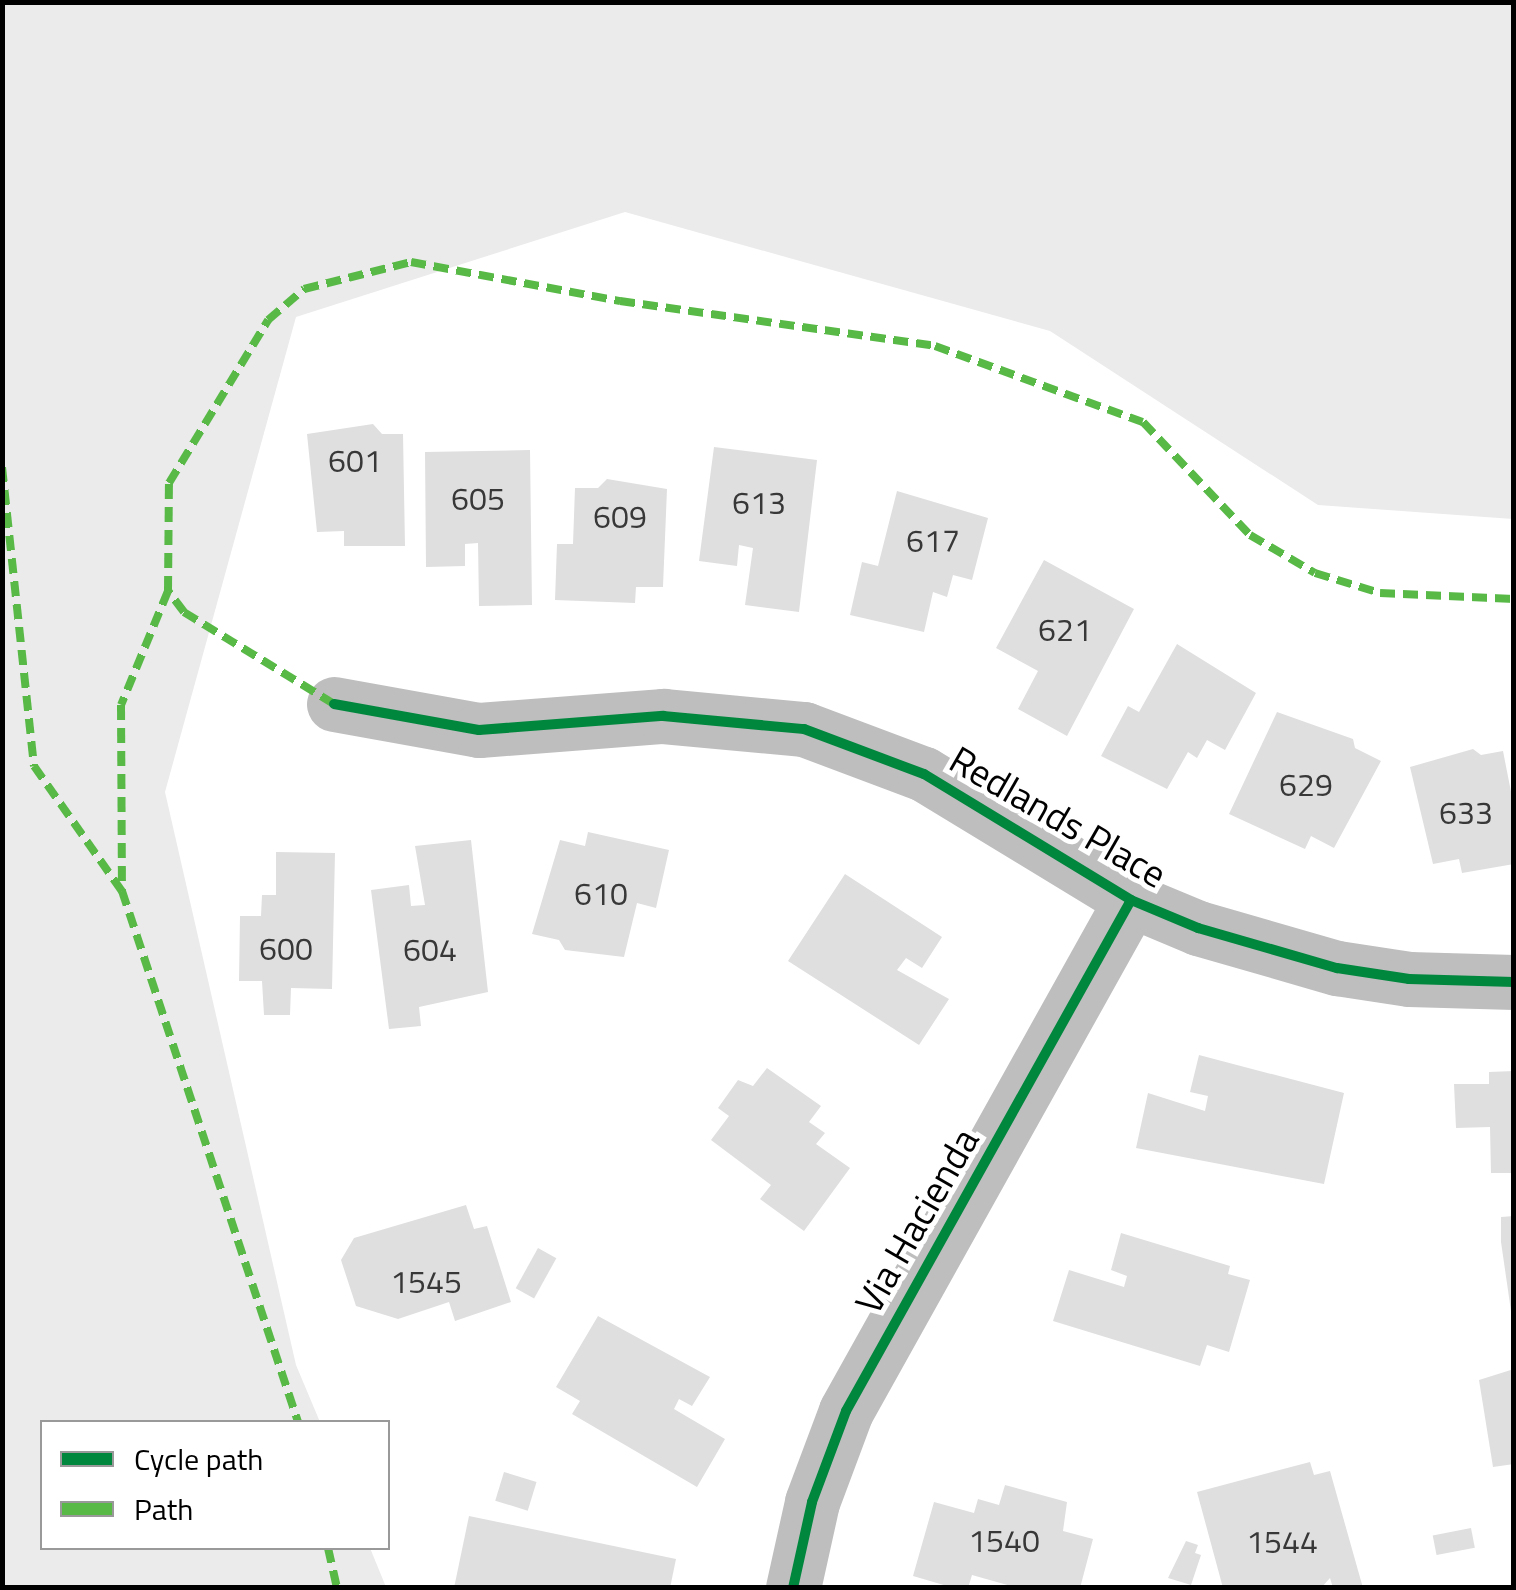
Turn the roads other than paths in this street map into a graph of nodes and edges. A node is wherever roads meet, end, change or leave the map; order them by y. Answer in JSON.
{"nodes":[{"id":1,"x":334,"y":704,"type":"dead end"},
{"id":2,"x":1131,"y":900,"type":"junction"},
{"id":3,"x":1514,"y":982,"type":"edge"},
{"id":4,"x":793,"y":1588,"type":"edge"}],
"edges":[{"from":1,"to":2,"type":"street","name":"Redlands Place"},
{"from":2,"to":3,"type":"street","name":"Redlands Place"},
{"from":2,"to":4,"type":"street","name":"Via Hacienda"}]}
